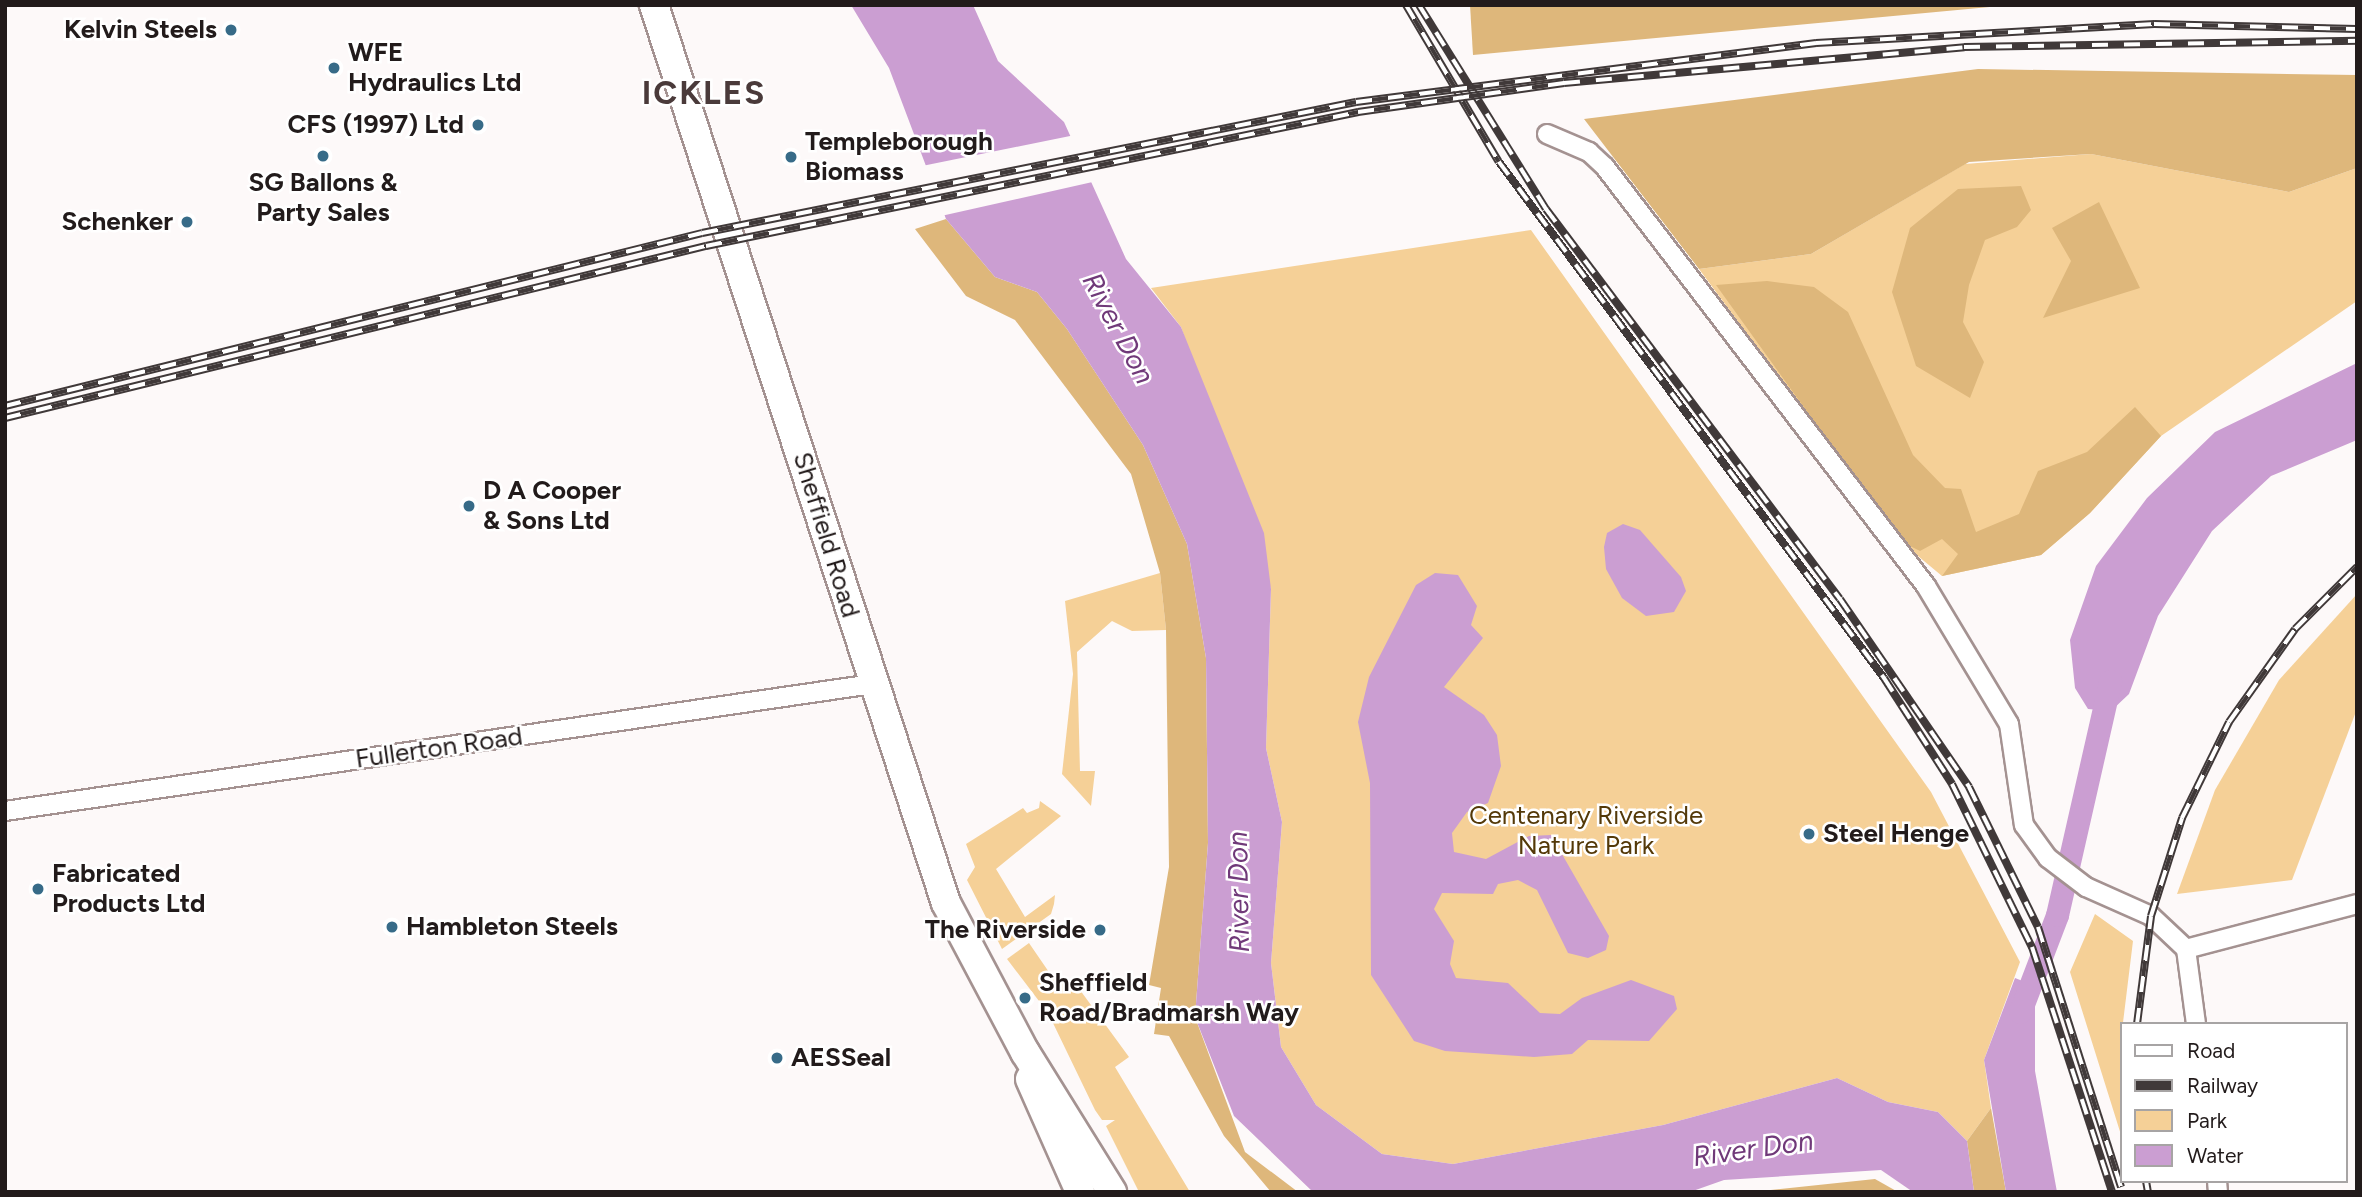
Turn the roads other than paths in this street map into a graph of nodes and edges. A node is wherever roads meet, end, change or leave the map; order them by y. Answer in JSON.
{"nodes":[{"id":1,"x":654,"y":5,"type":"edge"},
{"id":2,"x":1547,"y":134,"type":"dead end"},
{"id":3,"x":872,"y":684,"type":"junction"},
{"id":4,"x":5,"y":811,"type":"edge"},
{"id":5,"x":2357,"y":904,"type":"edge"},
{"id":6,"x":2186,"y":949,"type":"junction"},
{"id":7,"x":2196,"y":1022,"type":"edge"},
{"id":8,"x":1025,"y":1052,"type":"junction"},
{"id":9,"x":1080,"y":1192,"type":"edge"},
{"id":10,"x":1112,"y":1192,"type":"edge"}],
"edges":[{"from":1,"to":3,"type":"main road","name":"Sheffield Road"},
{"from":2,"to":6,"type":"street"},
{"from":3,"to":4,"type":"street","name":"Fullerton Road"},
{"from":3,"to":8,"type":"main road","name":"Sheffield Road"},
{"from":5,"to":6,"type":"street"},
{"from":6,"to":7,"type":"street"},
{"from":8,"to":9,"type":"main road","name":"Sheffield Road"},
{"from":8,"to":10,"type":"main road","name":"Sheffield Road"}]}
